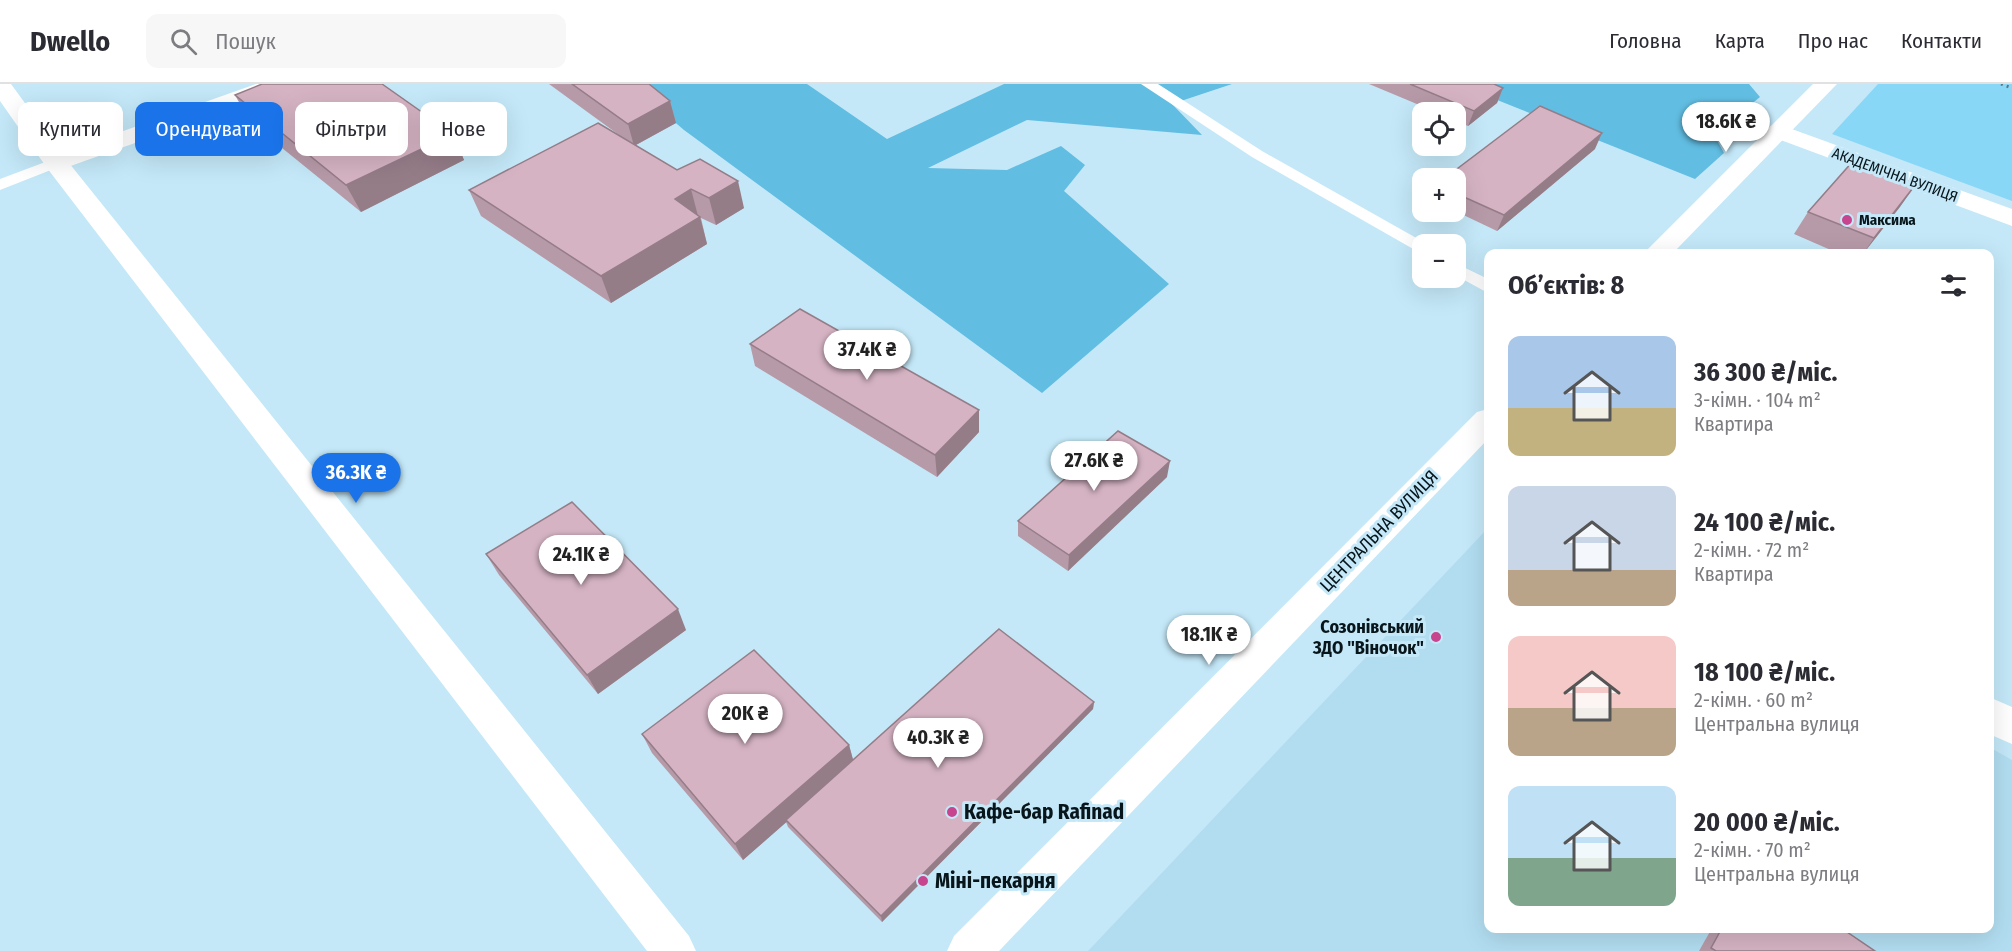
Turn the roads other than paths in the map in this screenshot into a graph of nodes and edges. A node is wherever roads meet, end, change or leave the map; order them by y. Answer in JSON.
{"nodes":[{"id":1,"x":278,"y":84,"type":"edge"},
{"id":2,"x":1148,"y":84,"type":"edge"},
{"id":3,"x":1826,"y":84,"type":"edge"},
{"id":4,"x":0,"y":86,"type":"edge"},
{"id":5,"x":1778,"y":131,"type":"junction"},
{"id":6,"x":56,"y":163,"type":"junction"},
{"id":7,"x":0,"y":185,"type":"edge"},
{"id":8,"x":2012,"y":218,"type":"edge"},
{"id":9,"x":1412,"y":243,"type":"edge"},
{"id":10,"x":1661,"y":249,"type":"edge"},
{"id":11,"x":1466,"y":274,"type":"edge"},
{"id":12,"x":1484,"y":285,"type":"edge"},
{"id":13,"x":1484,"y":427,"type":"edge"},
{"id":14,"x":1994,"y":717,"type":"edge"},
{"id":15,"x":2012,"y":727,"type":"edge"},
{"id":16,"x":674,"y":951,"type":"edge"},
{"id":17,"x":969,"y":951,"type":"edge"}],
"edges":[{"from":1,"to":6,"type":"street"},
{"from":2,"to":9,"type":"lane"},
{"from":3,"to":5,"type":"street"},
{"from":4,"to":6,"type":"street"},
{"from":5,"to":8,"type":"street","name":"АКАДЕМІЧНА ВУЛИЦЯ"},
{"from":5,"to":10,"type":"street"},
{"from":6,"to":7,"type":"lane"},
{"from":6,"to":16,"type":"street"},
{"from":11,"to":12,"type":"lane"},
{"from":13,"to":17,"type":"street","name":"ЦЕНТРАЛЬНА ВУЛИЦЯ"},
{"from":14,"to":15,"type":"street"}]}
